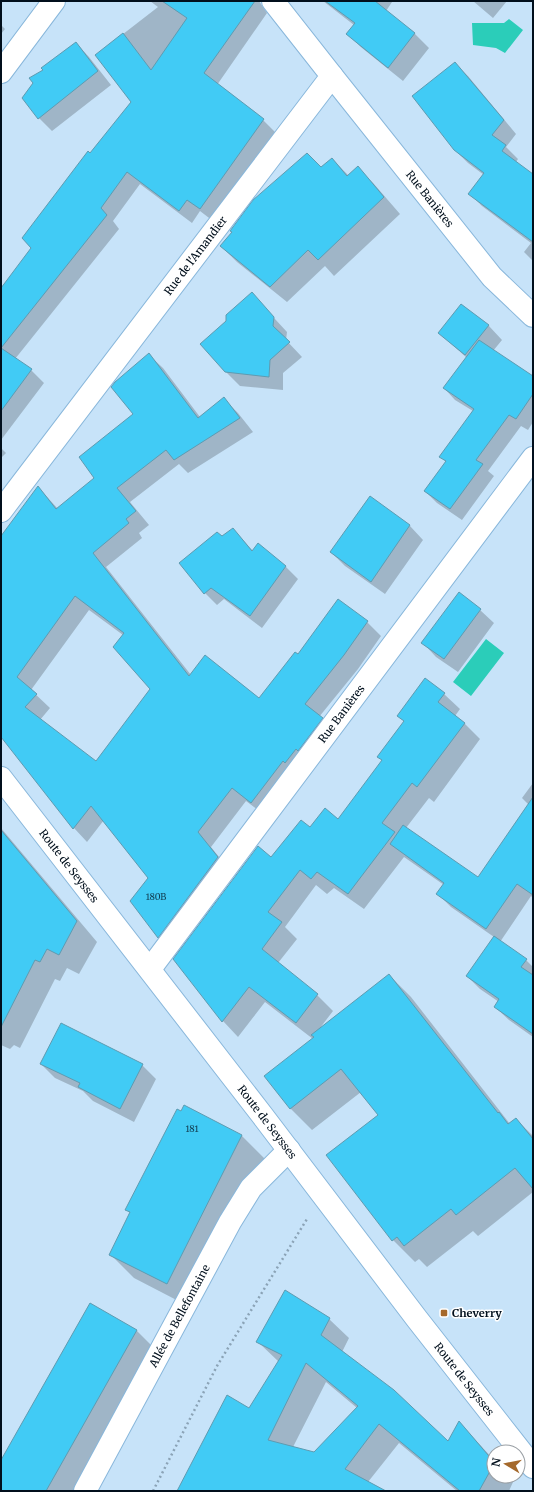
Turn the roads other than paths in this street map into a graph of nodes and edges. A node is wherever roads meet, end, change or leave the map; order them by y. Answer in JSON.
{"nodes":[{"id":1,"x":54,"y":1,"type":"edge"},
{"id":2,"x":273,"y":1,"type":"edge"},
{"id":3,"x":1,"y":72,"type":"edge"},
{"id":4,"x":332,"y":76,"type":"junction"},
{"id":5,"x":533,"y":316,"type":"edge"},
{"id":6,"x":533,"y":458,"type":"edge"},
{"id":7,"x":1,"y":511,"type":"edge"},
{"id":8,"x":1,"y":778,"type":"edge"},
{"id":9,"x":150,"y":969,"type":"junction"},
{"id":10,"x":289,"y":1150,"type":"junction"},
{"id":11,"x":533,"y":1467,"type":"edge"},
{"id":12,"x":85,"y":1491,"type":"edge"}],
"edges":[{"from":1,"to":3,"type":"street"},
{"from":2,"to":4,"type":"street"},
{"from":4,"to":5,"type":"street","name":"Rue Banières"},
{"from":4,"to":7,"type":"street","name":"Rue de l'Amandier"},
{"from":6,"to":9,"type":"street","name":"Rue Banières"},
{"from":8,"to":9,"type":"street","name":"Route de Seysses"},
{"from":9,"to":10,"type":"street","name":"Route de Seysses"},
{"from":10,"to":11,"type":"street","name":"Route de Seysses"},
{"from":10,"to":12,"type":"street","name":"Allée de Bellefontaine"}]}
